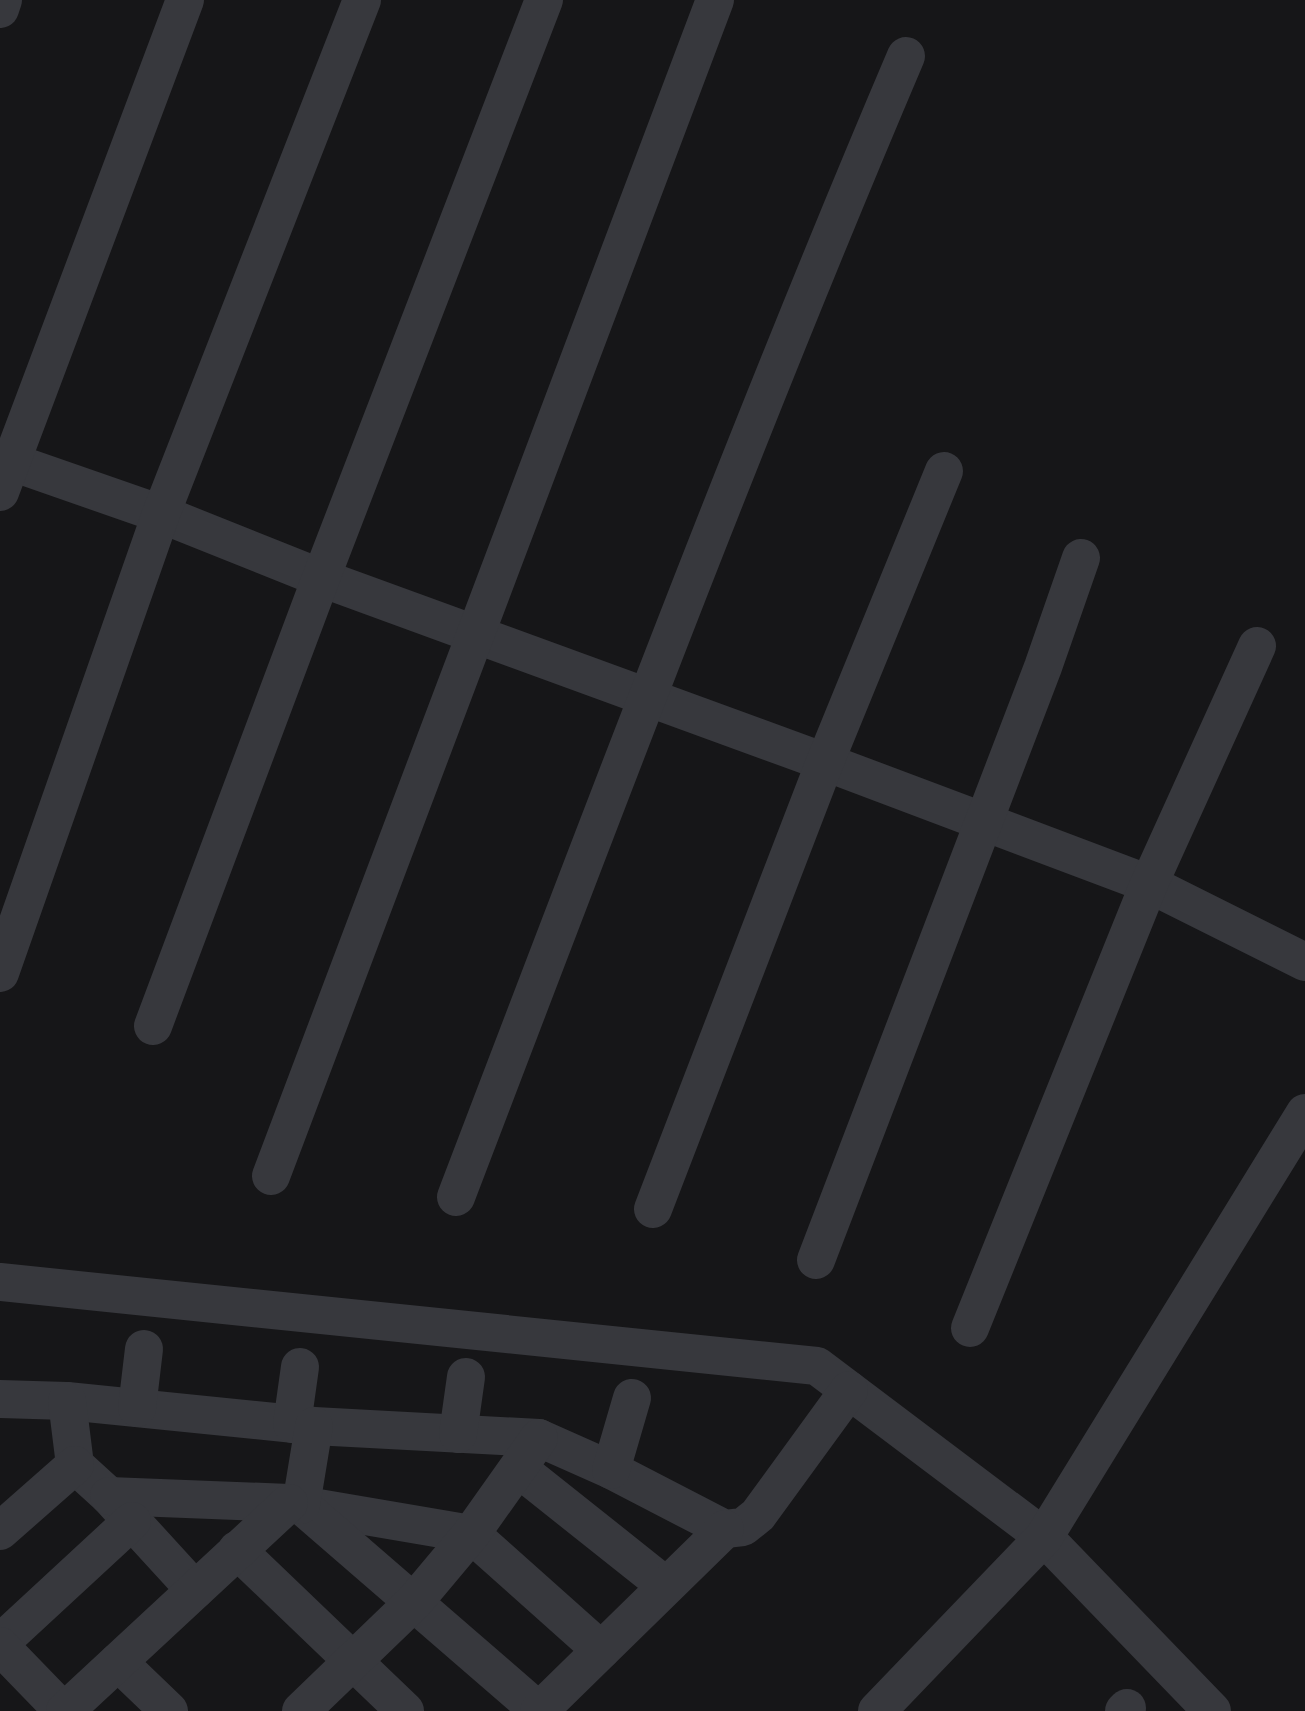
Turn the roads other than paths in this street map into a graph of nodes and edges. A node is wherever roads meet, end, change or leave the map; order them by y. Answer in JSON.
{"nodes":[{"id":1,"x":3,"y":0,"type":"edge"},
{"id":2,"x":185,"y":0,"type":"edge"},
{"id":3,"x":362,"y":0,"type":"edge"},
{"id":4,"x":544,"y":0,"type":"edge"},
{"id":5,"x":715,"y":0,"type":"edge"},
{"id":6,"x":0,"y":9,"type":"edge"},
{"id":7,"x":906,"y":56,"type":"dead end"},
{"id":8,"x":4,"y":471,"type":"edge"},
{"id":9,"x":944,"y":471,"type":"dead end"},
{"id":10,"x":161,"y":514,"type":"junction"},
{"id":11,"x":1081,"y":558,"type":"dead end"},
{"id":12,"x":321,"y":578,"type":"junction"},
{"id":13,"x":476,"y":636,"type":"junction"},
{"id":14,"x":1257,"y":646,"type":"dead end"},
{"id":15,"x":647,"y":697,"type":"junction"},
{"id":16,"x":825,"y":762,"type":"junction"},
{"id":17,"x":982,"y":821,"type":"junction"},
{"id":18,"x":1149,"y":884,"type":"junction"},
{"id":19,"x":1305,"y":962,"type":"edge"},
{"id":20,"x":0,"y":973,"type":"edge"},
{"id":21,"x":153,"y":1026,"type":"dead end"},
{"id":22,"x":1302,"y":1123,"type":"edge"},
{"id":23,"x":271,"y":1176,"type":"dead end"},
{"id":24,"x":456,"y":1197,"type":"dead end"},
{"id":25,"x":653,"y":1209,"type":"dead end"},
{"id":26,"x":816,"y":1260,"type":"dead end"},
{"id":27,"x":0,"y":1282,"type":"edge"},
{"id":28,"x":970,"y":1328,"type":"dead end"},
{"id":29,"x":144,"y":1349,"type":"dead end"},
{"id":30,"x":300,"y":1367,"type":"dead end"},
{"id":31,"x":466,"y":1377,"type":"dead end"},
{"id":32,"x":849,"y":1390,"type":"junction"},
{"id":33,"x":632,"y":1398,"type":"dead end"},
{"id":34,"x":0,"y":1399,"type":"edge"},
{"id":35,"x":67,"y":1401,"type":"junction"},
{"id":36,"x":137,"y":1408,"type":"junction"},
{"id":37,"x":303,"y":1425,"type":"junction"},
{"id":38,"x":458,"y":1434,"type":"junction"},
{"id":39,"x":529,"y":1454,"type":"junction"},
{"id":40,"x":75,"y":1465,"type":"junction"},
{"id":41,"x":611,"y":1470,"type":"junction"},
{"id":42,"x":295,"y":1504,"type":"junction"},
{"id":43,"x":120,"y":1509,"type":"junction"},
{"id":44,"x":725,"y":1529,"type":"junction"},
{"id":45,"x":0,"y":1531,"type":"edge"},
{"id":46,"x":471,"y":1534,"type":"junction"},
{"id":47,"x":1044,"y":1536,"type":"junction"},
{"id":48,"x":237,"y":1550,"type":"junction"},
{"id":49,"x":666,"y":1586,"type":"junction"},
{"id":50,"x":195,"y":1590,"type":"junction"},
{"id":51,"x":414,"y":1602,"type":"junction"},
{"id":52,"x":0,"y":1645,"type":"edge"},
{"id":53,"x":601,"y":1650,"type":"junction"},
{"id":54,"x":118,"y":1661,"type":"junction"},
{"id":55,"x":353,"y":1661,"type":"junction"},
{"id":56,"x":56,"y":1709,"type":"edge"},
{"id":57,"x":169,"y":1711,"type":"edge"},
{"id":58,"x":301,"y":1711,"type":"edge"},
{"id":59,"x":405,"y":1711,"type":"edge"},
{"id":60,"x":539,"y":1711,"type":"edge"},
{"id":61,"x":877,"y":1711,"type":"edge"},
{"id":62,"x":1212,"y":1711,"type":"edge"}],
"edges":[{"from":1,"to":6,"type":"street"},
{"from":2,"to":8,"type":"street"},
{"from":3,"to":10,"type":"street"},
{"from":4,"to":12,"type":"street"},
{"from":5,"to":13,"type":"street"},
{"from":7,"to":15,"type":"street"},
{"from":8,"to":10,"type":"street"},
{"from":9,"to":16,"type":"street"},
{"from":10,"to":12,"type":"street"},
{"from":10,"to":20,"type":"street"},
{"from":11,"to":17,"type":"street"},
{"from":12,"to":13,"type":"street"},
{"from":12,"to":21,"type":"street"},
{"from":13,"to":15,"type":"street"},
{"from":13,"to":23,"type":"street"},
{"from":14,"to":18,"type":"street"},
{"from":15,"to":16,"type":"street"},
{"from":15,"to":24,"type":"street"},
{"from":16,"to":17,"type":"street"},
{"from":16,"to":25,"type":"street"},
{"from":17,"to":18,"type":"street"},
{"from":17,"to":26,"type":"street"},
{"from":18,"to":19,"type":"street"},
{"from":18,"to":28,"type":"street"},
{"from":22,"to":47,"type":"street"},
{"from":27,"to":32,"type":"street"},
{"from":29,"to":36,"type":"street"},
{"from":30,"to":37,"type":"street"},
{"from":31,"to":38,"type":"street"},
{"from":32,"to":44,"type":"street"},
{"from":32,"to":47,"type":"street"},
{"from":33,"to":41,"type":"street"},
{"from":34,"to":35,"type":"street"},
{"from":35,"to":36,"type":"street"},
{"from":35,"to":40,"type":"street"},
{"from":36,"to":37,"type":"street"},
{"from":37,"to":38,"type":"street"},
{"from":37,"to":42,"type":"street"},
{"from":38,"to":39,"type":"street"},
{"from":39,"to":41,"type":"street"},
{"from":39,"to":46,"type":"street"},
{"from":39,"to":49,"type":"street"},
{"from":40,"to":43,"type":"street"},
{"from":40,"to":45,"type":"street"},
{"from":41,"to":44,"type":"street"},
{"from":42,"to":43,"type":"street"},
{"from":42,"to":46,"type":"street"},
{"from":42,"to":48,"type":"street"},
{"from":42,"to":51,"type":"street"},
{"from":43,"to":50,"type":"street"},
{"from":43,"to":52,"type":"street"},
{"from":44,"to":49,"type":"street"},
{"from":46,"to":51,"type":"street"},
{"from":46,"to":53,"type":"street"},
{"from":47,"to":61,"type":"street"},
{"from":47,"to":62,"type":"street"},
{"from":48,"to":50,"type":"street"},
{"from":48,"to":55,"type":"street"},
{"from":49,"to":53,"type":"street"},
{"from":50,"to":54,"type":"street"},
{"from":51,"to":55,"type":"street"},
{"from":51,"to":60,"type":"street"},
{"from":52,"to":56,"type":"street"},
{"from":53,"to":60,"type":"street"},
{"from":54,"to":56,"type":"street"},
{"from":54,"to":57,"type":"street"},
{"from":55,"to":58,"type":"street"},
{"from":55,"to":59,"type":"street"}]}
